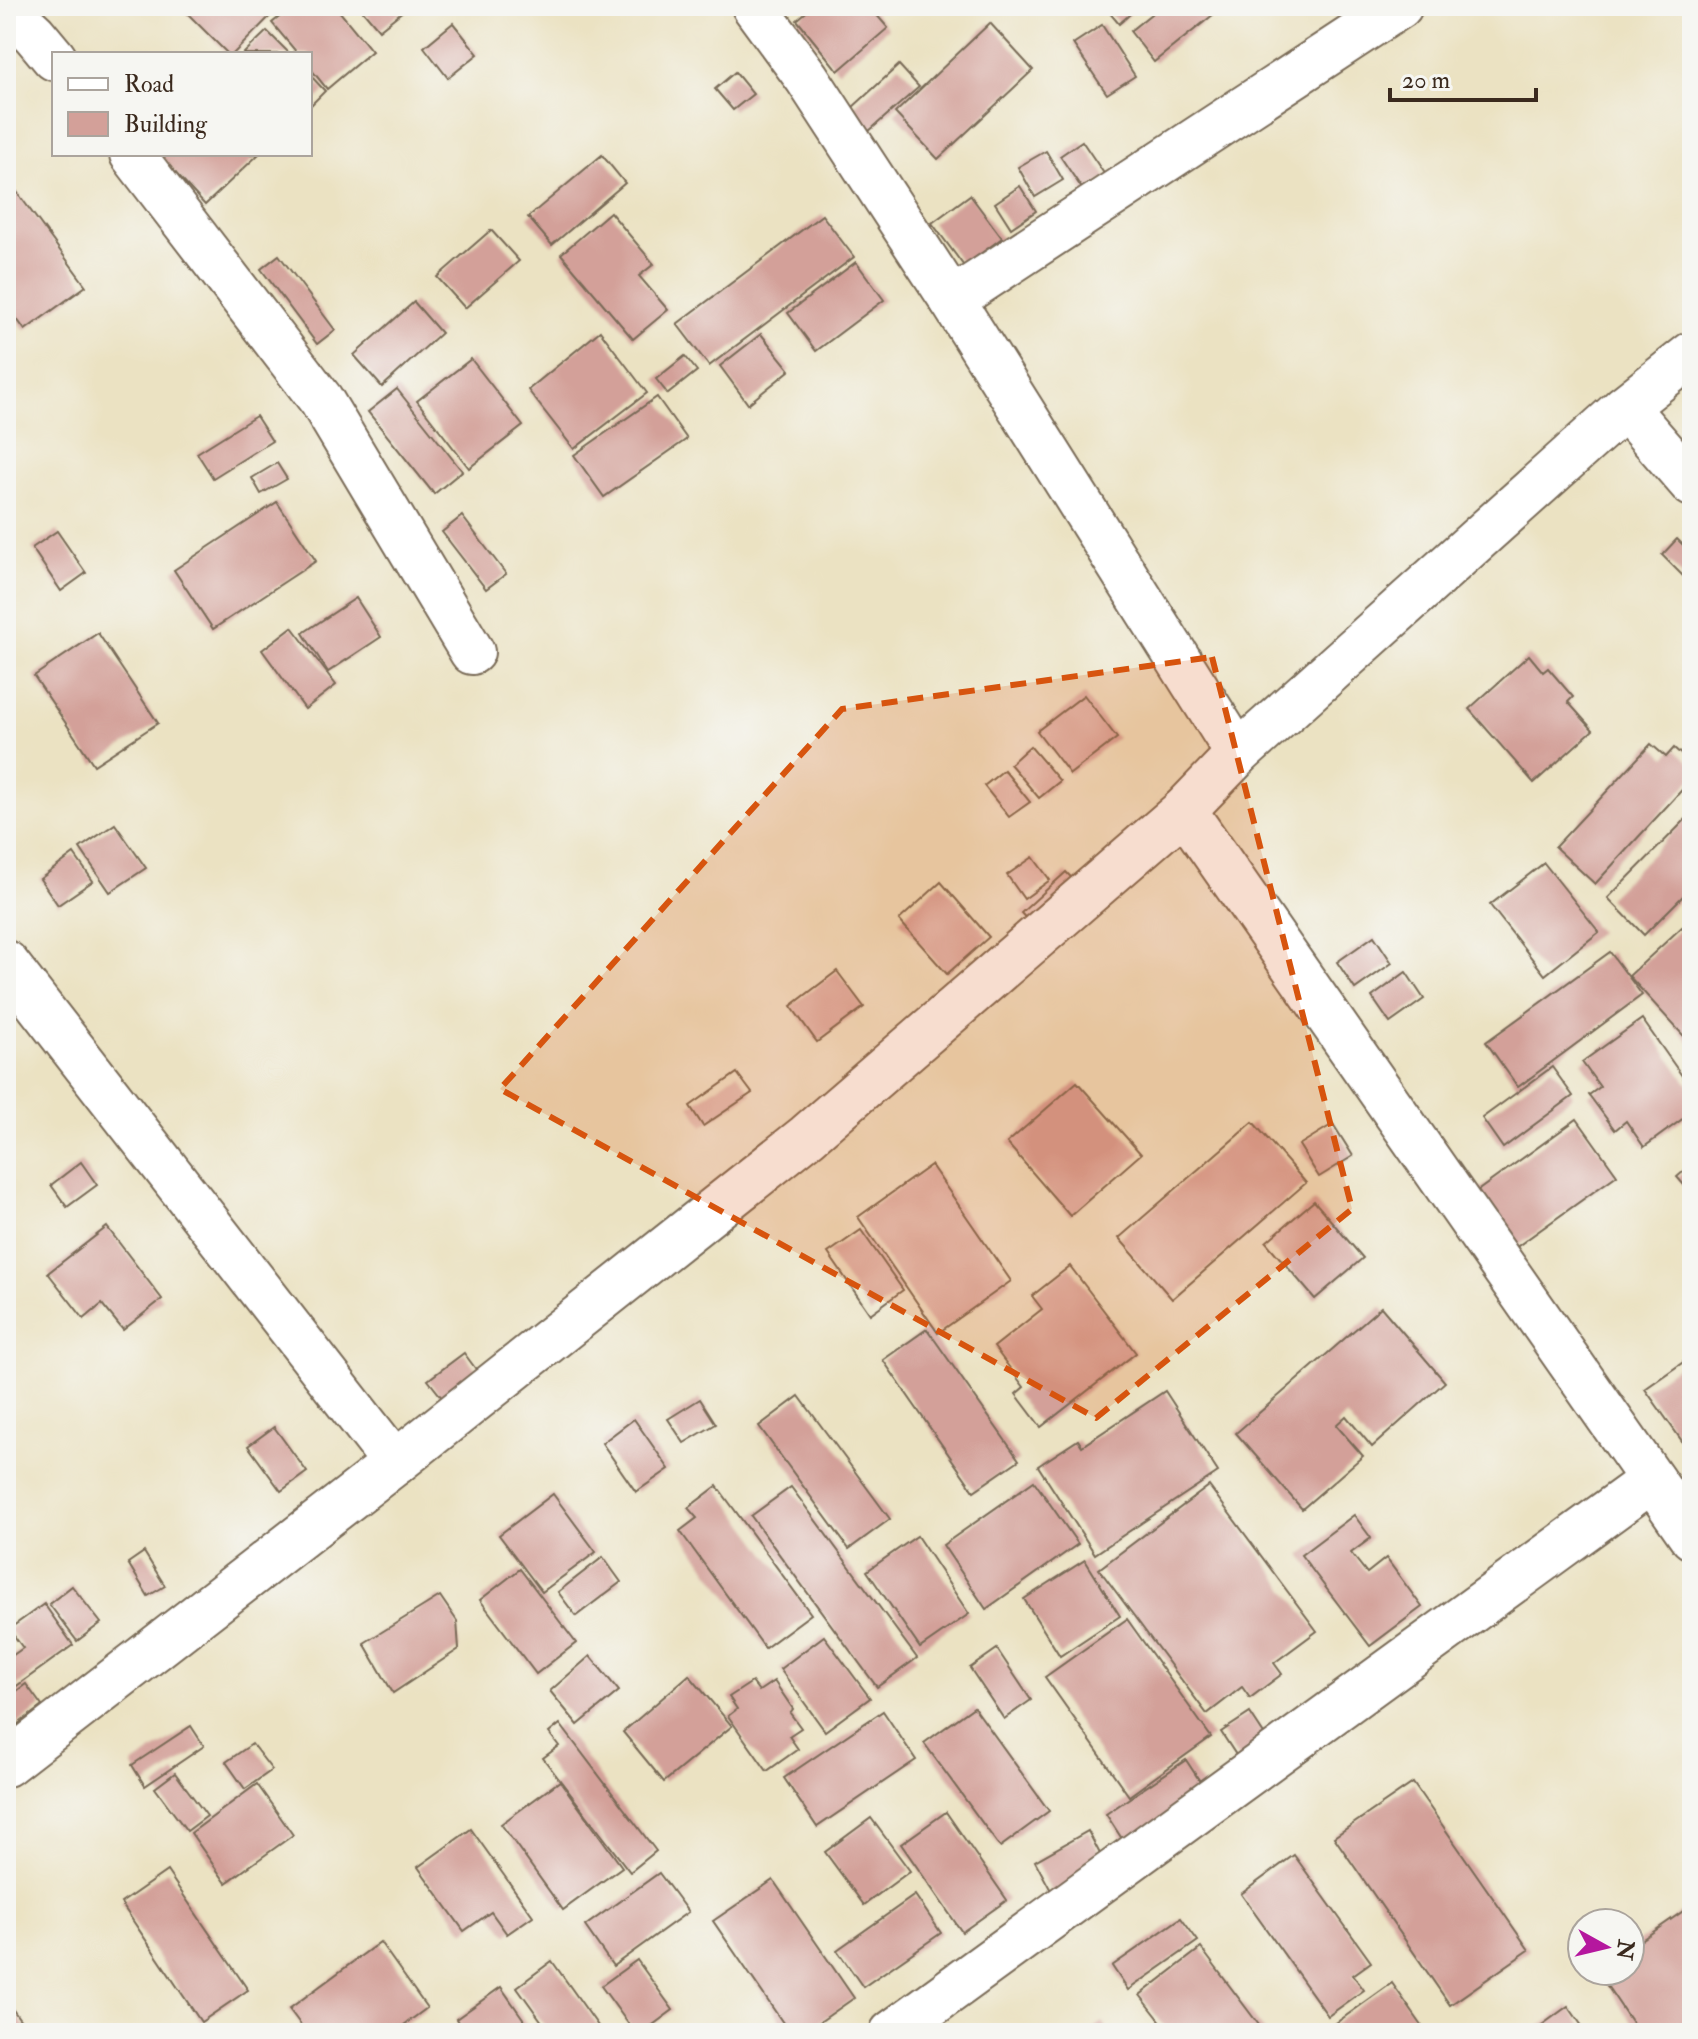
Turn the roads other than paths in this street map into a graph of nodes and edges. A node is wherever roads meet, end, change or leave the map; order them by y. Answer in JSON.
{"nodes":[{"id":1,"x":754,"y":6,"type":"edge"},
{"id":2,"x":1400,"y":6,"type":"edge"},
{"id":3,"x":6,"y":8,"type":"edge"},
{"id":4,"x":52,"y":56,"type":"edge"},
{"id":5,"x":134,"y":156,"type":"edge"},
{"id":6,"x":952,"y":300,"type":"junction"},
{"id":7,"x":1692,"y":354,"type":"edge"},
{"id":8,"x":1625,"y":407,"type":"junction"},
{"id":9,"x":1692,"y":484,"type":"edge"},
{"id":10,"x":472,"y":652,"type":"dead end"},
{"id":11,"x":1238,"y":754,"type":"junction"},
{"id":12,"x":1184,"y":810,"type":"junction"},
{"id":13,"x":6,"y":963,"type":"edge"},
{"id":14,"x":395,"y":1463,"type":"junction"},
{"id":15,"x":1652,"y":1480,"type":"junction"},
{"id":16,"x":1692,"y":1537,"type":"edge"},
{"id":17,"x":6,"y":1764,"type":"edge"},
{"id":18,"x":892,"y":2033,"type":"edge"}],
"edges":[{"from":1,"to":6,"type":"street"},
{"from":2,"to":6,"type":"street"},
{"from":3,"to":4,"type":"street"},
{"from":5,"to":10,"type":"street"},
{"from":6,"to":11,"type":"street"},
{"from":7,"to":8,"type":"street"},
{"from":8,"to":9,"type":"street"},
{"from":8,"to":11,"type":"street"},
{"from":11,"to":12,"type":"street"},
{"from":12,"to":14,"type":"street"},
{"from":12,"to":15,"type":"street"},
{"from":13,"to":14,"type":"street"},
{"from":14,"to":17,"type":"street"},
{"from":15,"to":16,"type":"street"},
{"from":15,"to":18,"type":"street"}]}
